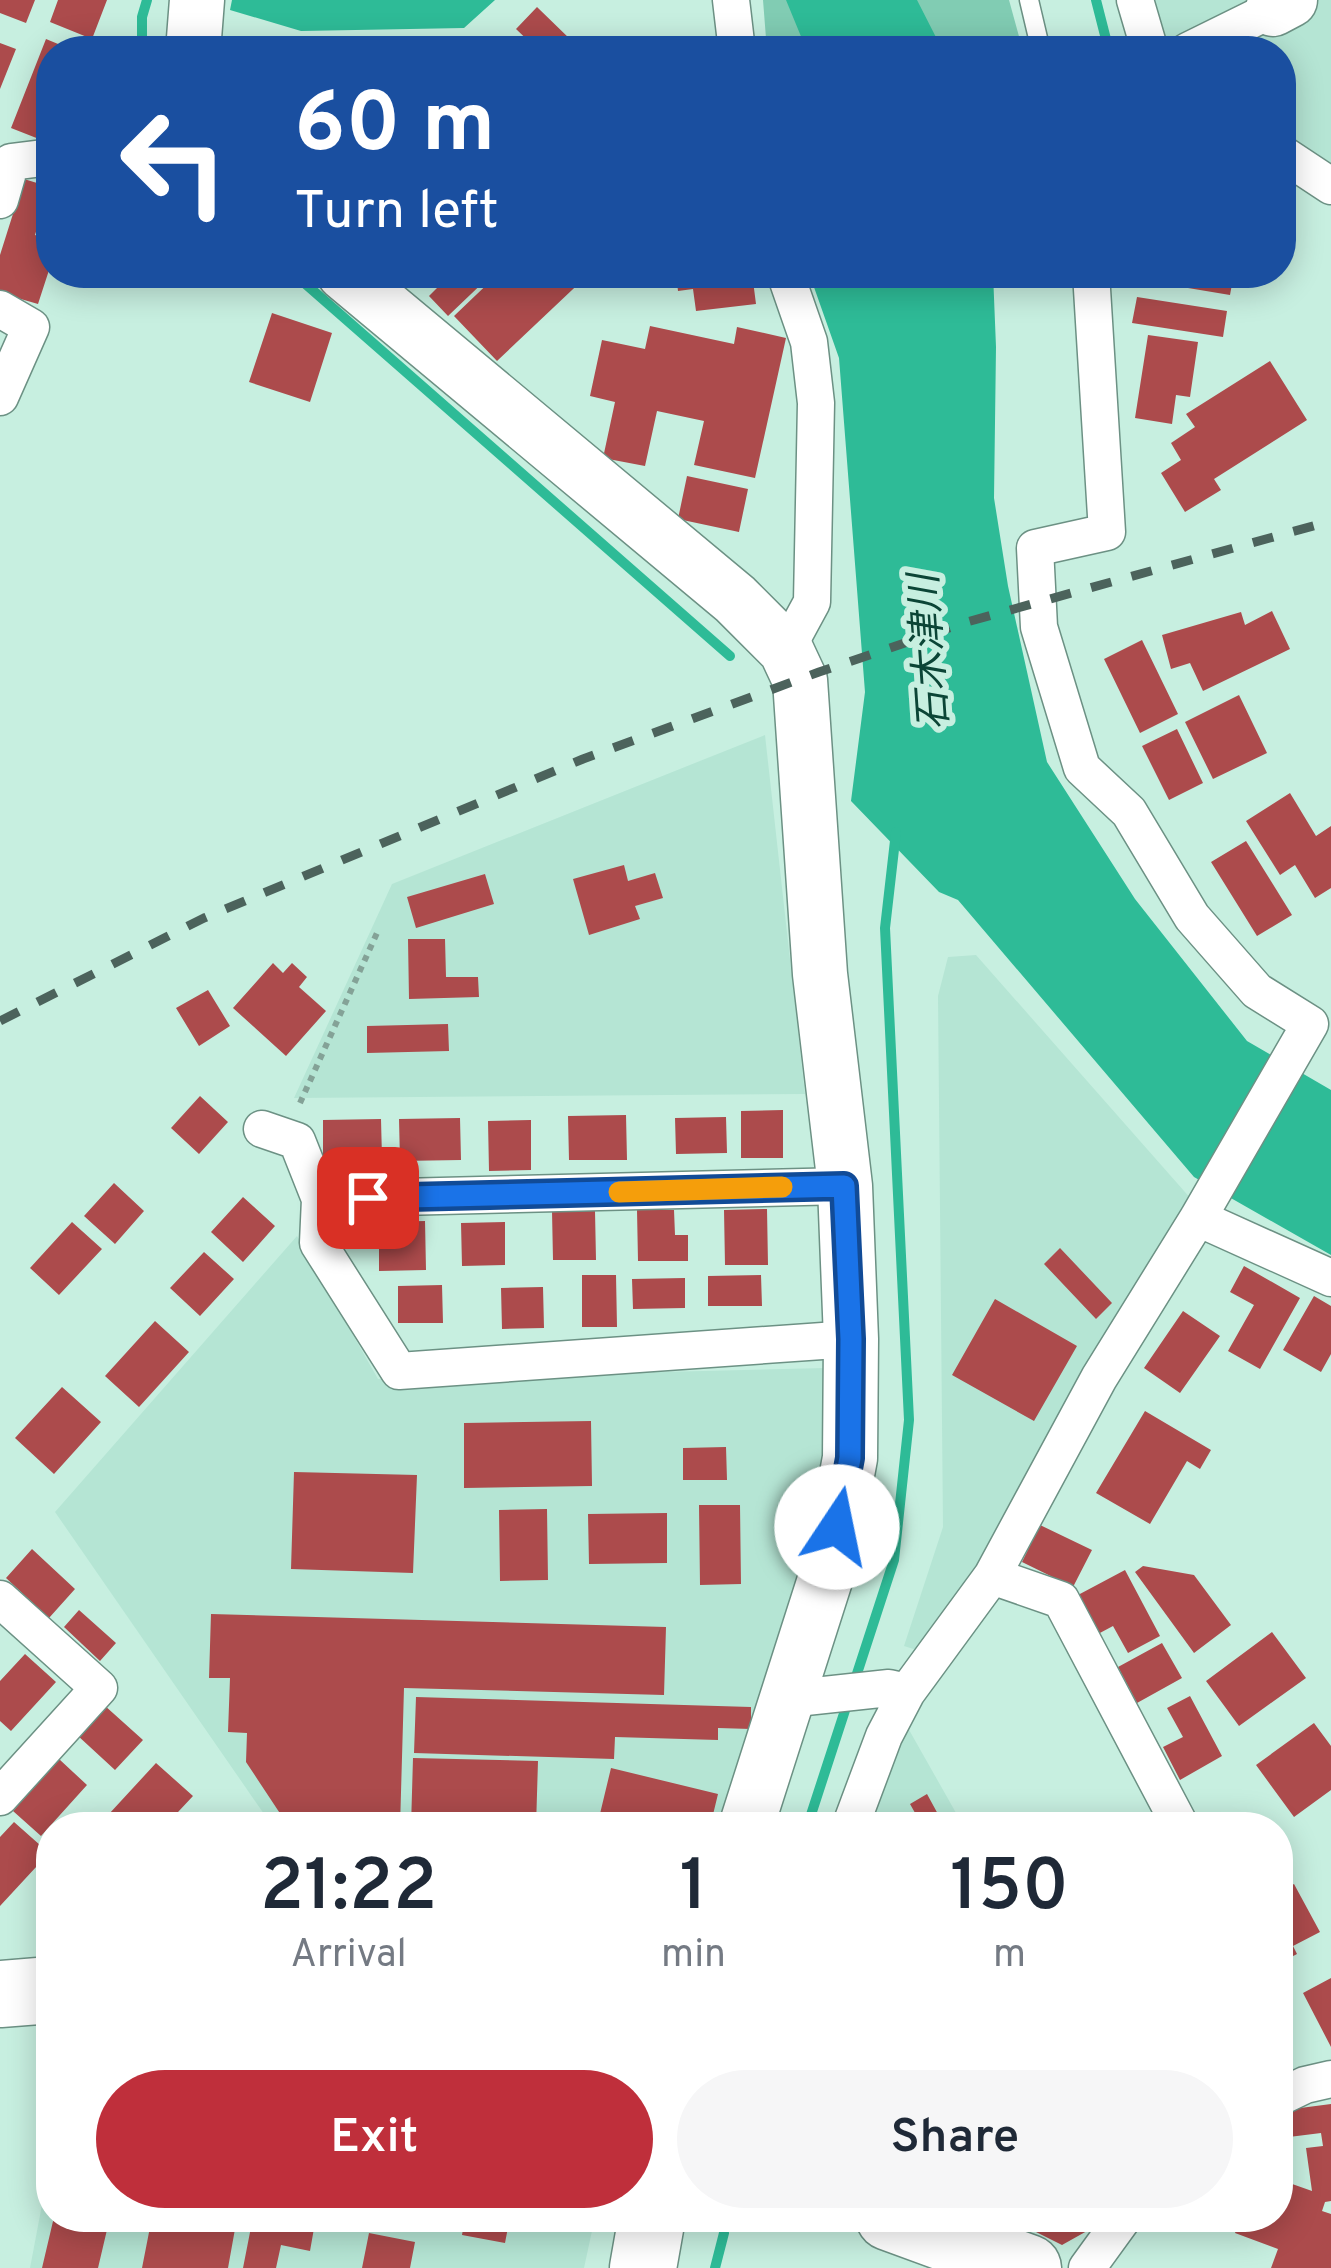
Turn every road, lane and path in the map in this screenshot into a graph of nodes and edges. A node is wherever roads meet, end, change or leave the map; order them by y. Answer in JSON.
{"nodes":[{"id":1,"x":196,"y":0,"type":"edge"},
{"id":2,"x":731,"y":0,"type":"edge"},
{"id":3,"x":1029,"y":0,"type":"edge"},
{"id":4,"x":1135,"y":0,"type":"edge"},
{"id":5,"x":1282,"y":4,"type":"edge"},
{"id":6,"x":194,"y":36,"type":"edge"},
{"id":7,"x":735,"y":36,"type":"edge"},
{"id":8,"x":1037,"y":36,"type":"edge"},
{"id":9,"x":1146,"y":36,"type":"edge"},
{"id":10,"x":1218,"y":36,"type":"edge"},
{"id":11,"x":36,"y":159,"type":"edge"},
{"id":12,"x":1296,"y":162,"type":"edge"},
{"id":13,"x":1331,"y":186,"type":"edge"},
{"id":14,"x":0,"y":200,"type":"edge"},
{"id":15,"x":362,"y":288,"type":"edge"},
{"id":16,"x":790,"y":288,"type":"edge"},
{"id":17,"x":1092,"y":288,"type":"edge"},
{"id":18,"x":0,"y":309,"type":"edge"},
{"id":19,"x":0,"y":397,"type":"edge"},
{"id":20,"x":786,"y":650,"type":"junction"},
{"id":21,"x":377,"y":933,"type":"dead end"},
{"id":22,"x":1311,"y":1039,"type":"edge"},
{"id":23,"x":262,"y":1129,"type":"dead end"},
{"id":24,"x":297,"y":1141,"type":"junction"},
{"id":25,"x":844,"y":1186,"type":"junction"},
{"id":26,"x":320,"y":1199,"type":"junction"},
{"id":27,"x":1202,"y":1211,"type":"junction"},
{"id":28,"x":1331,"y":1278,"type":"edge"},
{"id":29,"x":851,"y":1339,"type":"junction"},
{"id":30,"x":992,"y":1576,"type":"junction"},
{"id":31,"x":0,"y":1598,"type":"edge"},
{"id":32,"x":898,"y":1690,"type":"junction"},
{"id":33,"x":799,"y":1698,"type":"junction"},
{"id":34,"x":0,"y":1797,"type":"edge"},
{"id":35,"x":752,"y":1812,"type":"edge"},
{"id":36,"x":856,"y":1812,"type":"edge"},
{"id":37,"x":1173,"y":1812,"type":"edge"},
{"id":38,"x":36,"y":1991,"type":"edge"},
{"id":39,"x":0,"y":1994,"type":"edge"},
{"id":40,"x":1331,"y":2079,"type":"edge"},
{"id":41,"x":1293,"y":2091,"type":"edge"},
{"id":42,"x":650,"y":2232,"type":"edge"},
{"id":43,"x":930,"y":2232,"type":"edge"},
{"id":44,"x":1113,"y":2232,"type":"edge"},
{"id":45,"x":644,"y":2268,"type":"edge"},
{"id":46,"x":1028,"y":2268,"type":"edge"},
{"id":47,"x":1088,"y":2268,"type":"edge"}],
"edges":[{"from":1,"to":6,"type":"street"},
{"from":2,"to":7,"type":"street"},
{"from":3,"to":8,"type":"lane"},
{"from":4,"to":9,"type":"street"},
{"from":5,"to":10,"type":"street"},
{"from":11,"to":14,"type":"street"},
{"from":12,"to":13,"type":"street"},
{"from":15,"to":20,"type":"street"},
{"from":16,"to":20,"type":"street"},
{"from":17,"to":22,"type":"street"},
{"from":18,"to":19,"type":"street"},
{"from":20,"to":25,"type":"street"},
{"from":21,"to":24,"type":"path"},
{"from":22,"to":27,"type":"street"},
{"from":23,"to":24,"type":"street"},
{"from":24,"to":26,"type":"street"},
{"from":25,"to":26,"type":"street"},
{"from":25,"to":29,"type":"street"},
{"from":26,"to":29,"type":"street"},
{"from":27,"to":28,"type":"street"},
{"from":27,"to":30,"type":"street"},
{"from":29,"to":33,"type":"street"},
{"from":30,"to":32,"type":"street"},
{"from":30,"to":37,"type":"street"},
{"from":31,"to":34,"type":"street"},
{"from":32,"to":33,"type":"street"},
{"from":32,"to":36,"type":"street"},
{"from":33,"to":35,"type":"street"},
{"from":38,"to":39,"type":"highway"},
{"from":40,"to":41,"type":"street"},
{"from":42,"to":45,"type":"highway"},
{"from":43,"to":46,"type":"highway"},
{"from":44,"to":47,"type":"street"}]}
